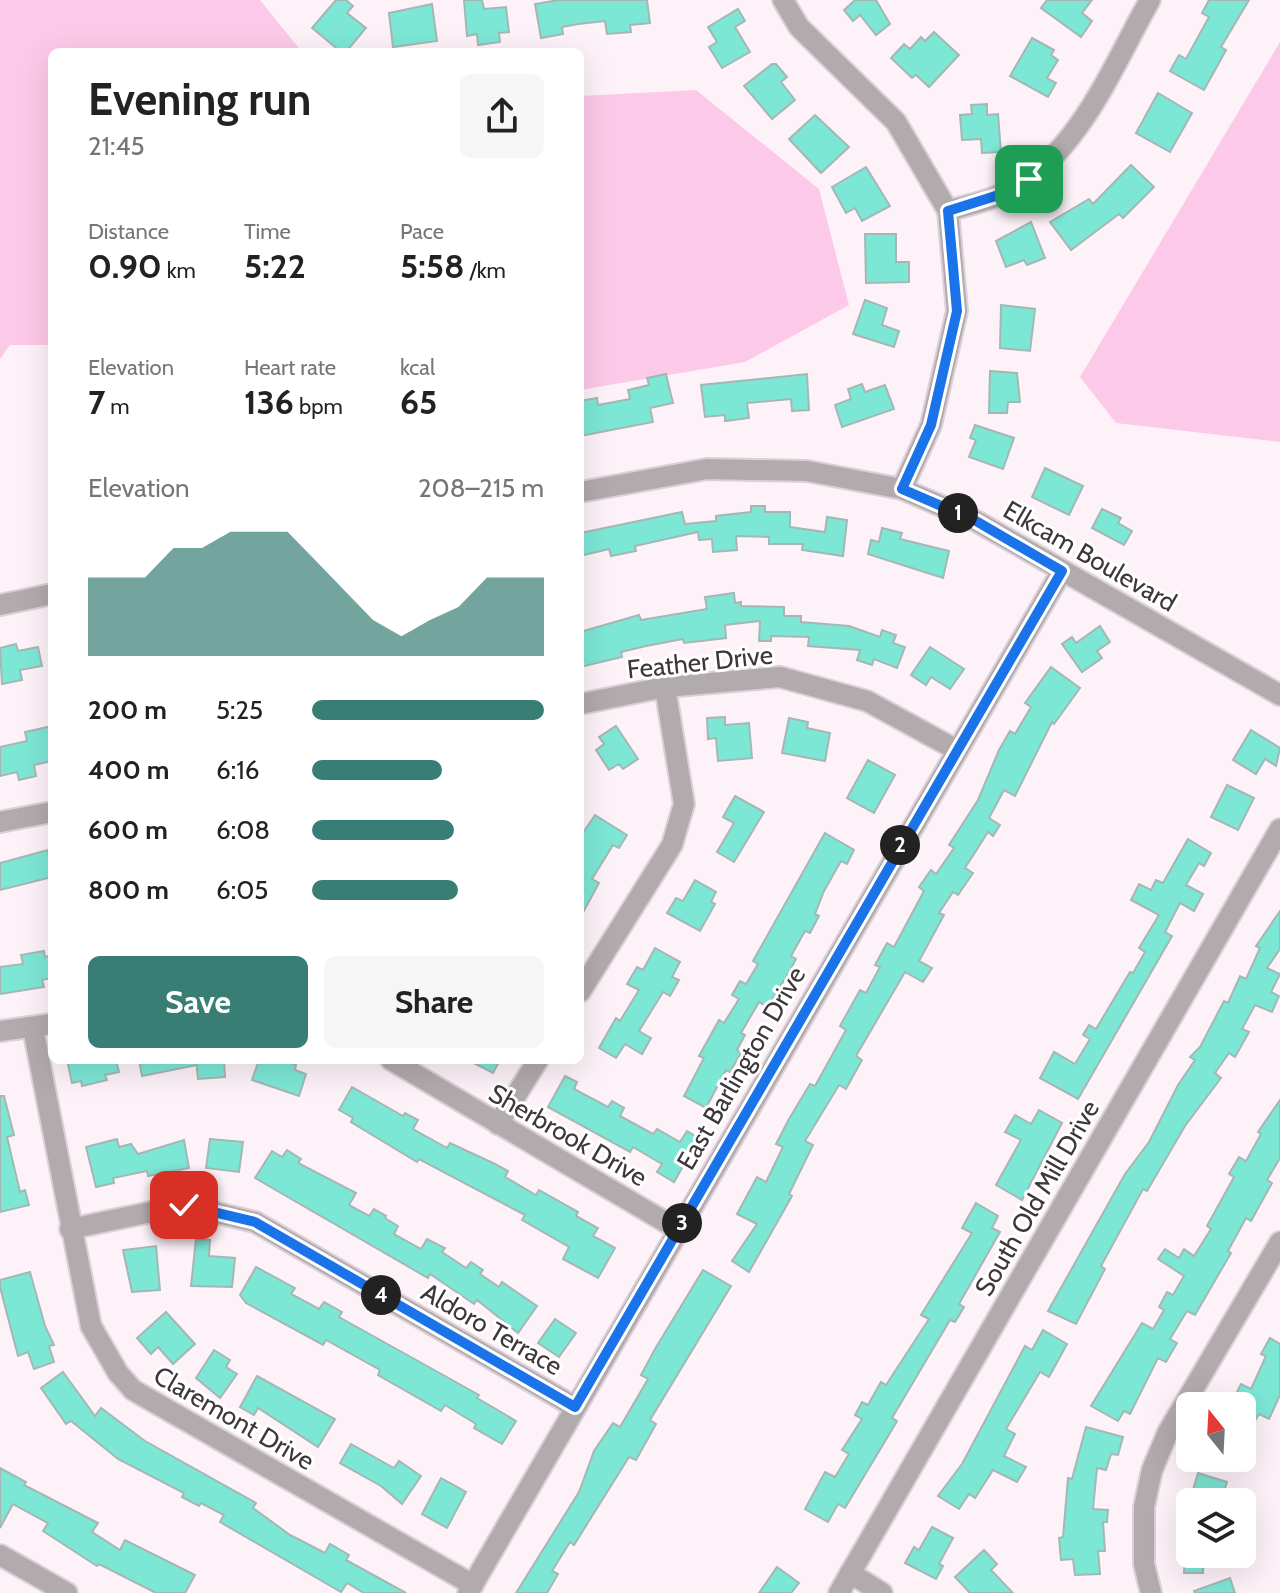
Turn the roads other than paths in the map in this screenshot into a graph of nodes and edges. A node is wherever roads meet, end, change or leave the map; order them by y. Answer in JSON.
{"nodes":[{"id":1,"x":783,"y":0,"type":"edge"},
{"id":2,"x":1150,"y":0,"type":"edge"},
{"id":3,"x":948,"y":211,"type":"junction"},
{"id":4,"x":902,"y":489,"type":"junction"},
{"id":5,"x":584,"y":491,"type":"edge"},
{"id":6,"x":1062,"y":571,"type":"junction"},
{"id":7,"x":48,"y":595,"type":"edge"},
{"id":8,"x":0,"y":605,"type":"edge"},
{"id":9,"x":665,"y":687,"type":"junction"},
{"id":10,"x":1280,"y":695,"type":"edge"},
{"id":11,"x":584,"y":703,"type":"edge"},
{"id":12,"x":955,"y":749,"type":"junction"},
{"id":13,"x":48,"y":813,"type":"edge"},
{"id":14,"x":0,"y":822,"type":"edge"},
{"id":15,"x":1280,"y":829,"type":"edge"},
{"id":16,"x":584,"y":986,"type":"edge"},
{"id":17,"x":42,"y":1026,"type":"edge"},
{"id":18,"x":0,"y":1031,"type":"edge"},
{"id":19,"x":398,"y":1064,"type":"edge"},
{"id":20,"x":536,"y":1064,"type":"edge"},
{"id":21,"x":498,"y":1124,"type":"junction"},
{"id":22,"x":70,"y":1229,"type":"junction"},
{"id":23,"x":679,"y":1230,"type":"junction"},
{"id":24,"x":1280,"y":1242,"type":"edge"},
{"id":25,"x":575,"y":1407,"type":"junction"},
{"id":26,"x":0,"y":1555,"type":"edge"},
{"id":27,"x":850,"y":1573,"type":"junction"},
{"id":28,"x":470,"y":1589,"type":"edge"},
{"id":29,"x":67,"y":1593,"type":"edge"},
{"id":30,"x":839,"y":1593,"type":"edge"},
{"id":31,"x":882,"y":1593,"type":"edge"},
{"id":32,"x":1151,"y":1593,"type":"edge"}],
"edges":[{"from":1,"to":3,"type":"street"},
{"from":2,"to":3,"type":"street"},
{"from":3,"to":4,"type":"street"},
{"from":4,"to":5,"type":"street","name":"Elkcam Boulevard"},
{"from":4,"to":6,"type":"street","name":"Elkcam Boulevard"},
{"from":6,"to":10,"type":"street","name":"Elkcam Boulevard"},
{"from":6,"to":12,"type":"street","name":"East Barlington Drive"},
{"from":7,"to":8,"type":"street"},
{"from":9,"to":11,"type":"street","name":"Feather Drive"},
{"from":9,"to":12,"type":"street","name":"Feather Drive"},
{"from":9,"to":16,"type":"street"},
{"from":12,"to":23,"type":"street","name":"East Barlington Drive"},
{"from":13,"to":14,"type":"street"},
{"from":15,"to":27,"type":"street","name":"South Old Mill Drive"},
{"from":17,"to":18,"type":"street"},
{"from":17,"to":22,"type":"street","name":"Claremont Drive"},
{"from":19,"to":21,"type":"street","name":"Sherbrook Drive"},
{"from":20,"to":21,"type":"street"},
{"from":21,"to":23,"type":"street","name":"Sherbrook Drive"},
{"from":22,"to":25,"type":"street","name":"Aldoro Terrace"},
{"from":22,"to":28,"type":"street","name":"Claremont Drive"},
{"from":23,"to":25,"type":"street","name":"East Barlington Drive"},
{"from":24,"to":32,"type":"street"},
{"from":25,"to":28,"type":"street","name":"East Barlington Drive"},
{"from":26,"to":29,"type":"street"},
{"from":27,"to":30,"type":"street","name":"South Old Mill Drive"},
{"from":27,"to":31,"type":"street"}]}
